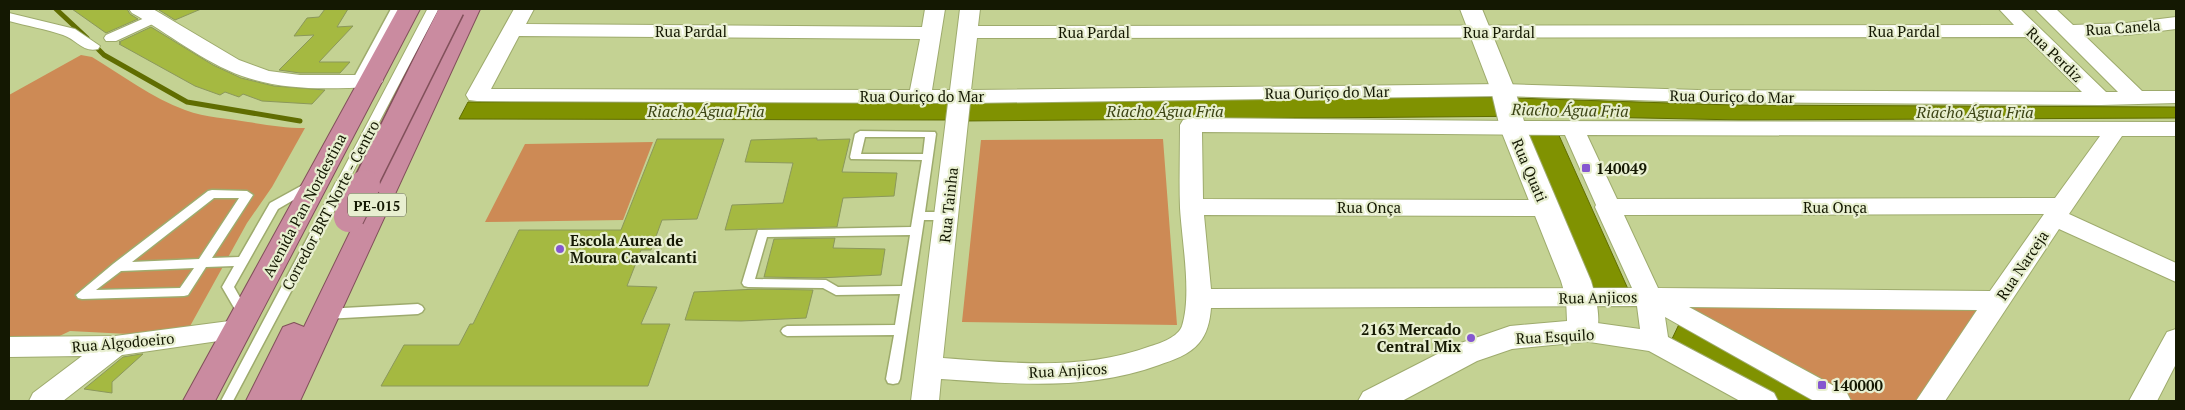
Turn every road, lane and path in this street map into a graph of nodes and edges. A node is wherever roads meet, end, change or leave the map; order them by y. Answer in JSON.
{"nodes":[{"id":1,"x":433,"y":9,"type":"edge"},
{"id":2,"x":524,"y":9,"type":"edge"},
{"id":3,"x":935,"y":9,"type":"edge"},
{"id":4,"x":970,"y":9,"type":"edge"},
{"id":5,"x":1471,"y":9,"type":"edge"},
{"id":6,"x":2010,"y":9,"type":"edge"},
{"id":7,"x":2045,"y":9,"type":"edge"},
{"id":8,"x":148,"y":13,"type":"edge"},
{"id":9,"x":461,"y":14,"type":"edge"},
{"id":10,"x":401,"y":15,"type":"edge"},
{"id":11,"x":9,"y":16,"type":"edge"},
{"id":12,"x":2176,"y":23,"type":"edge"},
{"id":13,"x":512,"y":30,"type":"junction"},
{"id":14,"x":2032,"y":31,"type":"junction"},
{"id":15,"x":2070,"y":31,"type":"junction"},
{"id":16,"x":967,"y":32,"type":"junction"},
{"id":17,"x":1480,"y":32,"type":"junction"},
{"id":18,"x":930,"y":33,"type":"junction"},
{"id":19,"x":111,"y":38,"type":"dead end"},
{"id":20,"x":93,"y":46,"type":"dead end"},
{"id":21,"x":364,"y":81,"type":"junction"},
{"id":22,"x":1503,"y":93,"type":"junction"},
{"id":23,"x":920,"y":97,"type":"junction"},
{"id":24,"x":2176,"y":97,"type":"edge"},
{"id":25,"x":959,"y":98,"type":"junction"},
{"id":26,"x":2102,"y":99,"type":"junction"},
{"id":27,"x":2137,"y":99,"type":"junction"},
{"id":28,"x":1513,"y":127,"type":"junction"},
{"id":29,"x":1565,"y":128,"type":"junction"},
{"id":30,"x":2116,"y":129,"type":"junction"},
{"id":31,"x":2176,"y":129,"type":"edge"},
{"id":32,"x":928,"y":157,"type":"junction"},
{"id":33,"x":316,"y":181,"type":"junction"},
{"id":34,"x":1192,"y":207,"type":"junction"},
{"id":35,"x":1607,"y":207,"type":"junction"},
{"id":36,"x":1546,"y":208,"type":"junction"},
{"id":37,"x":2058,"y":212,"type":"junction"},
{"id":38,"x":337,"y":216,"type":"junction"},
{"id":39,"x":918,"y":216,"type":"junction"},
{"id":40,"x":946,"y":216,"type":"junction"},
{"id":41,"x":916,"y":231,"type":"junction"},
{"id":42,"x":243,"y":261,"type":"junction"},
{"id":43,"x":202,"y":264,"type":"junction"},
{"id":44,"x":117,"y":267,"type":"junction"},
{"id":45,"x":2176,"y":273,"type":"edge"},
{"id":46,"x":907,"y":290,"type":"junction"},
{"id":47,"x":1649,"y":296,"type":"junction"},
{"id":48,"x":1198,"y":298,"type":"junction"},
{"id":49,"x":1581,"y":298,"type":"junction"},
{"id":50,"x":1998,"y":301,"type":"junction"},
{"id":51,"x":418,"y":309,"type":"dead end"},
{"id":52,"x":324,"y":314,"type":"junction"},
{"id":53,"x":241,"y":323,"type":"junction"},
{"id":54,"x":901,"y":330,"type":"junction"},
{"id":55,"x":1584,"y":331,"type":"junction"},
{"id":56,"x":787,"y":332,"type":"dead end"},
{"id":57,"x":2176,"y":339,"type":"edge"},
{"id":58,"x":1654,"y":342,"type":"junction"},
{"id":59,"x":115,"y":346,"type":"junction"},
{"id":60,"x":9,"y":347,"type":"edge"},
{"id":61,"x":930,"y":368,"type":"junction"},
{"id":62,"x":893,"y":379,"type":"dead end"},
{"id":63,"x":43,"y":401,"type":"edge"},
{"id":64,"x":199,"y":401,"type":"edge"},
{"id":65,"x":227,"y":401,"type":"edge"},
{"id":66,"x":262,"y":401,"type":"edge"},
{"id":67,"x":284,"y":401,"type":"edge"},
{"id":68,"x":925,"y":401,"type":"edge"},
{"id":69,"x":1374,"y":401,"type":"edge"},
{"id":70,"x":1764,"y":401,"type":"edge"},
{"id":71,"x":1837,"y":401,"type":"edge"},
{"id":72,"x":1930,"y":401,"type":"edge"},
{"id":73,"x":2143,"y":401,"type":"edge"}],
"edges":[{"from":1,"to":38,"type":"lane","name":"Corredor BRT Norte - Centro","bridge":true},
{"from":2,"to":13,"type":"street"},
{"from":3,"to":18,"type":"street"},
{"from":4,"to":16,"type":"street","name":"Rua Tainha"},
{"from":5,"to":17,"type":"street","name":"Rua Quati"},
{"from":6,"to":14,"type":"street","name":"Rua Perdiz"},
{"from":7,"to":15,"type":"street","name":"Rua Perdiz"},
{"from":8,"to":19,"type":"street"},
{"from":8,"to":21,"type":"street"},
{"from":9,"to":10,"type":"highway"},
{"from":9,"to":38,"type":"highway","number":"PE-015","bridge":true},
{"from":9,"to":52,"type":"highway","number":"PE-015"},
{"from":10,"to":21,"type":"highway","name":"Avenida Pan Nordestina"},
{"from":11,"to":20,"type":"street"},
{"from":12,"to":15,"type":"street","name":"Rua Canela"},
{"from":13,"to":18,"type":"street","name":"Rua Pardal"},
{"from":13,"to":23,"type":"street","name":"Rua Ouriço do Mar"},
{"from":14,"to":17,"type":"street","name":"Rua Pardal"},
{"from":14,"to":26,"type":"street","name":"Rua Perdiz"},
{"from":15,"to":27,"type":"street","name":"Rua Perdiz"},
{"from":16,"to":17,"type":"street","name":"Rua Pardal"},
{"from":16,"to":25,"type":"street","name":"Rua Tainha"},
{"from":17,"to":22,"type":"street","name":"Rua Quati"},
{"from":18,"to":23,"type":"street"},
{"from":21,"to":33,"type":"highway","name":"Avenida Pan Nordestina"},
{"from":22,"to":25,"type":"street","name":"Rua Ouriço do Mar"},
{"from":22,"to":26,"type":"street","name":"Rua Ouriço do Mar"},
{"from":22,"to":28,"type":"street","name":"Rua Quati"},
{"from":23,"to":25,"type":"street","name":"Rua Ouriço do Mar"},
{"from":24,"to":27,"type":"street","name":"Rua Ouriço do Mar"},
{"from":25,"to":40,"type":"street","name":"Rua Tainha"},
{"from":26,"to":27,"type":"street","name":"Rua Ouriço do Mar"},
{"from":28,"to":29,"type":"street"},
{"from":28,"to":34,"type":"street","name":"Rua Anjicos"},
{"from":28,"to":36,"type":"street","name":"Rua Quati"},
{"from":29,"to":30,"type":"street"},
{"from":29,"to":35,"type":"street"},
{"from":30,"to":31,"type":"street"},
{"from":30,"to":37,"type":"street","name":"Rua Narceja"},
{"from":32,"to":32,"type":"lane"},
{"from":32,"to":39,"type":"lane"},
{"from":33,"to":42,"type":"lane"},
{"from":33,"to":53,"type":"highway","name":"Avenida Pan Nordestina"},
{"from":34,"to":36,"type":"street","name":"Rua Onça"},
{"from":34,"to":48,"type":"street","name":"Rua Anjicos"},
{"from":35,"to":37,"type":"street","name":"Rua Onça"},
{"from":35,"to":47,"type":"street"},
{"from":36,"to":49,"type":"street","name":"Rua Quati"},
{"from":37,"to":45,"type":"street"},
{"from":37,"to":50,"type":"street","name":"Rua Narceja"},
{"from":38,"to":65,"type":"lane","name":"Corredor BRT Norte - Centro"},
{"from":38,"to":66,"type":"highway","number":"PE-015"},
{"from":39,"to":40,"type":"lane"},
{"from":39,"to":41,"type":"lane"},
{"from":40,"to":61,"type":"street","name":"Rua Tainha"},
{"from":41,"to":46,"type":"lane"},
{"from":41,"to":46,"type":"lane"},
{"from":42,"to":43,"type":"lane"},
{"from":42,"to":53,"type":"lane"},
{"from":43,"to":44,"type":"lane"},
{"from":43,"to":44,"type":"lane"},
{"from":43,"to":44,"type":"lane"},
{"from":46,"to":54,"type":"lane"},
{"from":47,"to":49,"type":"street","name":"Rua Anjicos"},
{"from":47,"to":50,"type":"street","name":"Rua Anjicos"},
{"from":47,"to":58,"type":"street"},
{"from":47,"to":71,"type":"street"},
{"from":48,"to":49,"type":"street","name":"Rua Anjicos"},
{"from":48,"to":61,"type":"street","name":"Rua Anjicos"},
{"from":49,"to":55,"type":"street","name":"Rua Quati"},
{"from":50,"to":72,"type":"street","name":"Rua Narceja"},
{"from":51,"to":52,"type":"lane"},
{"from":52,"to":67,"type":"highway","number":"PE-015"},
{"from":53,"to":59,"type":"street","name":"Rua Algodoeiro"},
{"from":53,"to":64,"type":"highway","name":"Avenida Pan Nordestina"},
{"from":54,"to":56,"type":"lane"},
{"from":54,"to":62,"type":"lane"},
{"from":55,"to":58,"type":"street","name":"Rua Esquilo"},
{"from":55,"to":69,"type":"street","name":"Rua Esquilo"},
{"from":57,"to":73,"type":"street"},
{"from":58,"to":70,"type":"street","name":"Rua Esquilo"},
{"from":59,"to":60,"type":"street","name":"Rua Algodoeiro"},
{"from":59,"to":63,"type":"street"},
{"from":61,"to":68,"type":"street","name":"Rua Tainha"}]}
